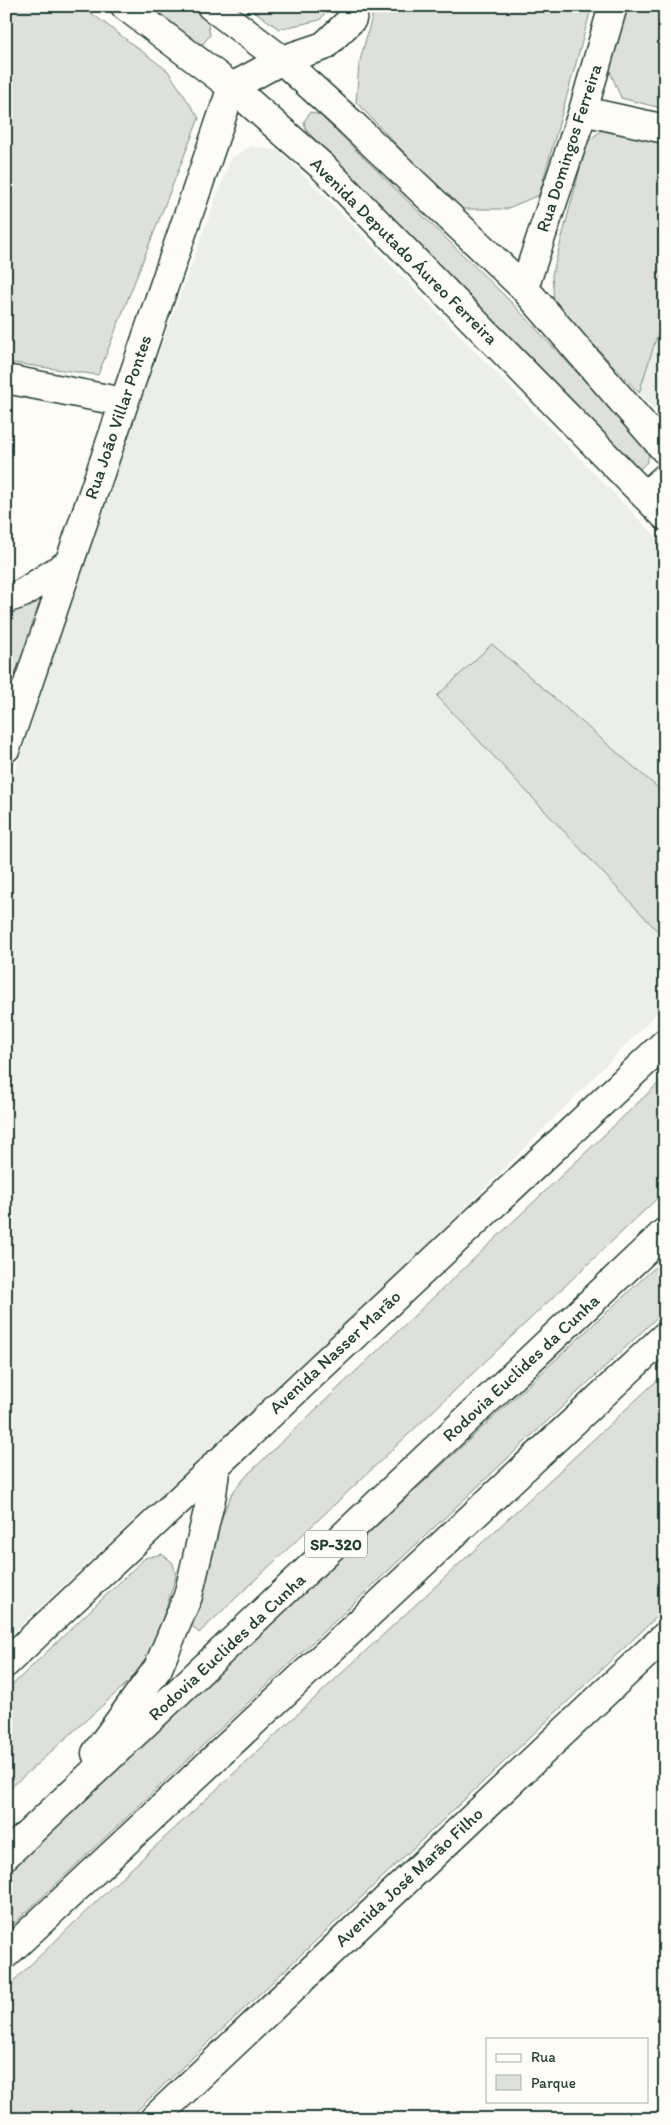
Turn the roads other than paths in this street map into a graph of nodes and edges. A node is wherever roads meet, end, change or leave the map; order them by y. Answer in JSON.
{"nodes":[{"id":1,"x":125,"y":6,"type":"edge"},
{"id":2,"x":212,"y":6,"type":"edge"},
{"id":3,"x":355,"y":6,"type":"edge"},
{"id":4,"x":613,"y":6,"type":"edge"},
{"id":5,"x":282,"y":60,"type":"junction"},
{"id":6,"x":232,"y":87,"type":"junction"},
{"id":7,"x":583,"y":111,"type":"junction"},
{"id":8,"x":665,"y":129,"type":"edge"},
{"id":9,"x":524,"y":288,"type":"junction"},
{"id":10,"x":6,"y":379,"type":"edge"},
{"id":11,"x":123,"y":402,"type":"junction"},
{"id":12,"x":665,"y":450,"type":"edge"},
{"id":13,"x":655,"y":487,"type":"edge"},
{"id":14,"x":665,"y":516,"type":"edge"},
{"id":15,"x":69,"y":563,"type":"junction"},
{"id":16,"x":6,"y":599,"type":"edge"},
{"id":17,"x":8,"y":733,"type":"edge"},
{"id":18,"x":665,"y":1043,"type":"edge"},
{"id":19,"x":665,"y":1232,"type":"edge"},
{"id":20,"x":665,"y":1336,"type":"edge"},
{"id":21,"x":216,"y":1464,"type":"junction"},
{"id":22,"x":665,"y":1636,"type":"edge"},
{"id":23,"x":6,"y":1663,"type":"edge"},
{"id":24,"x":52,"y":1812,"type":"junction"},
{"id":25,"x":6,"y":1855,"type":"edge"},
{"id":26,"x":6,"y":1954,"type":"edge"},
{"id":27,"x":154,"y":2119,"type":"edge"}],
"edges":[{"from":1,"to":6,"type":"main road","name":"Avenida Deputado Áureo Ferreira"},
{"from":2,"to":5,"type":"main road"},
{"from":3,"to":5,"type":"main road"},
{"from":4,"to":7,"type":"main road","name":"Rua Domingos Ferreira"},
{"from":5,"to":6,"type":"main road"},
{"from":5,"to":9,"type":"main road"},
{"from":6,"to":11,"type":"main road","name":"Rua João Villar Pontes"},
{"from":6,"to":13,"type":"main road","name":"Avenida Deputado Áureo Ferreira"},
{"from":7,"to":8,"type":"main road"},
{"from":7,"to":9,"type":"main road","name":"Rua Domingos Ferreira"},
{"from":9,"to":12,"type":"main road"},
{"from":10,"to":11,"type":"main road"},
{"from":11,"to":15,"type":"main road","name":"Rua João Villar Pontes"},
{"from":13,"to":14,"type":"main road","name":"Avenida Deputado Áureo Ferreira"},
{"from":15,"to":16,"type":"main road"},
{"from":15,"to":17,"type":"main road","name":"Rua João Villar Pontes"},
{"from":18,"to":21,"type":"main road","name":"Avenida Nasser Marão"},
{"from":19,"to":24,"type":"main road","name":"Rodovia Euclides da Cunha","number":"SP-320"},
{"from":20,"to":26,"type":"main road"},
{"from":21,"to":23,"type":"main road","name":"Avenida Nasser Marão"},
{"from":21,"to":24,"type":"main road"},
{"from":22,"to":27,"type":"main road","name":"Avenida José Marão Filho"},
{"from":24,"to":25,"type":"main road","name":"Rodovia Euclides da Cunha","number":"SP-320"}]}
